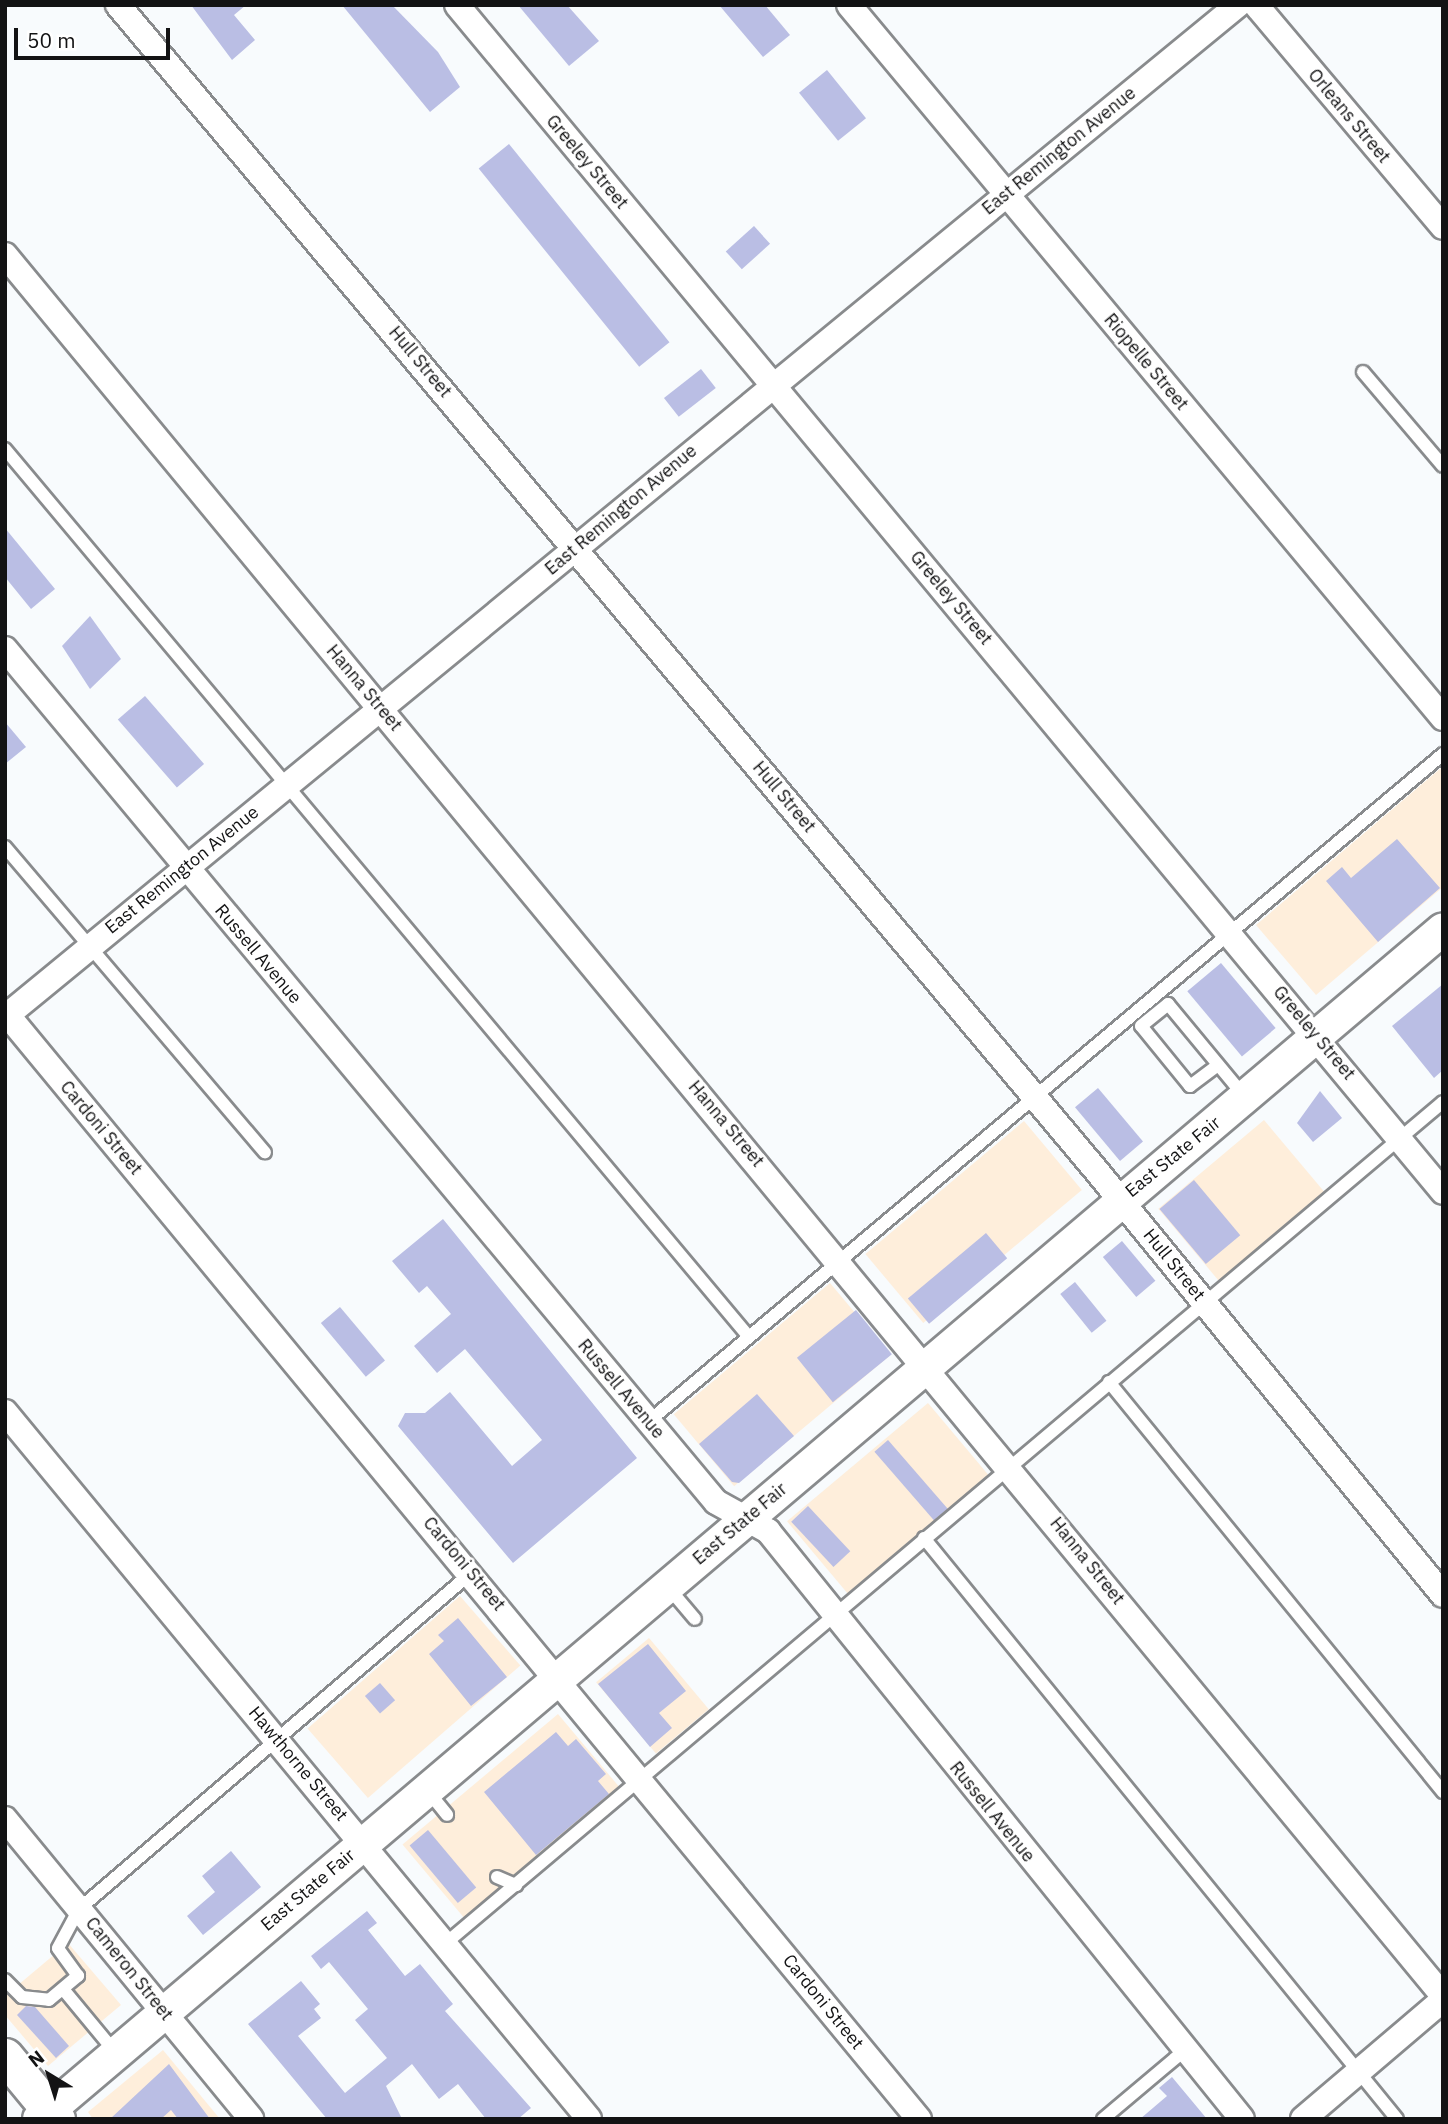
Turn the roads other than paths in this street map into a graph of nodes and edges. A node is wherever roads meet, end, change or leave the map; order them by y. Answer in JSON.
{"nodes":[{"id":1,"x":118,"y":5,"type":"edge"},
{"id":2,"x":457,"y":5,"type":"edge"},
{"id":3,"x":849,"y":5,"type":"edge"},
{"id":4,"x":1238,"y":5,"type":"edge"},
{"id":5,"x":1256,"y":5,"type":"edge"},
{"id":6,"x":1007,"y":195,"type":"junction"},
{"id":7,"x":1443,"y":227,"type":"edge"},
{"id":8,"x":5,"y":256,"type":"edge"},
{"id":9,"x":1363,"y":372,"type":"dead end"},
{"id":10,"x":773,"y":384,"type":"junction"},
{"id":11,"x":5,"y":449,"type":"edge"},
{"id":12,"x":1443,"y":466,"type":"edge"},
{"id":13,"x":577,"y":547,"type":"junction"},
{"id":14,"x":5,"y":649,"type":"edge"},
{"id":15,"x":380,"y":708,"type":"junction"},
{"id":16,"x":1443,"y":718,"type":"edge"},
{"id":17,"x":1443,"y":754,"type":"edge"},
{"id":18,"x":286,"y":785,"type":"junction"},
{"id":19,"x":5,"y":847,"type":"edge"},
{"id":20,"x":186,"y":867,"type":"junction"},
{"id":21,"x":1443,"y":929,"type":"edge"},
{"id":22,"x":1231,"y":934,"type":"junction"},
{"id":23,"x":88,"y":947,"type":"junction"},
{"id":24,"x":6,"y":1015,"type":"edge"},
{"id":25,"x":1316,"y":1036,"type":"junction"},
{"id":26,"x":1218,"y":1065,"type":"junction"},
{"id":27,"x":1245,"y":1097,"type":"junction"},
{"id":28,"x":1037,"y":1101,"type":"junction"},
{"id":29,"x":1443,"y":1102,"type":"edge"},
{"id":30,"x":1400,"y":1138,"type":"junction"},
{"id":31,"x":265,"y":1152,"type":"dead end"},
{"id":32,"x":1443,"y":1192,"type":"edge"},
{"id":33,"x":1120,"y":1200,"type":"junction"},
{"id":34,"x":841,"y":1261,"type":"junction"},
{"id":35,"x":1203,"y":1302,"type":"junction"},
{"id":36,"x":749,"y":1337,"type":"junction"},
{"id":37,"x":928,"y":1366,"type":"junction"},
{"id":38,"x":1109,"y":1382,"type":"junction"},
{"id":39,"x":5,"y":1412,"type":"edge"},
{"id":40,"x":649,"y":1421,"type":"junction"},
{"id":41,"x":1009,"y":1465,"type":"junction"},
{"id":42,"x":744,"y":1521,"type":"junction"},
{"id":43,"x":924,"y":1538,"type":"junction"},
{"id":44,"x":472,"y":1573,"type":"junction"},
{"id":45,"x":667,"y":1586,"type":"junction"},
{"id":46,"x":1443,"y":1595,"type":"edge"},
{"id":47,"x":832,"y":1616,"type":"junction"},
{"id":48,"x":695,"y":1619,"type":"dead end"},
{"id":49,"x":558,"y":1678,"type":"junction"},
{"id":50,"x":278,"y":1740,"type":"junction"},
{"id":51,"x":641,"y":1779,"type":"junction"},
{"id":52,"x":427,"y":1790,"type":"junction"},
{"id":53,"x":1443,"y":1791,"type":"edge"},
{"id":54,"x":447,"y":1815,"type":"dead end"},
{"id":55,"x":5,"y":1819,"type":"edge"},
{"id":56,"x":364,"y":1843,"type":"junction"},
{"id":57,"x":497,"y":1877,"type":"dead end"},
{"id":58,"x":516,"y":1885,"type":"junction"},
{"id":59,"x":79,"y":1909,"type":"junction"},
{"id":60,"x":446,"y":1944,"type":"junction"},
{"id":61,"x":5,"y":1980,"type":"edge"},
{"id":62,"x":63,"y":1989,"type":"junction"},
{"id":63,"x":1443,"y":1998,"type":"edge"},
{"id":64,"x":164,"y":2012,"type":"junction"},
{"id":65,"x":1186,"y":2049,"type":"junction"},
{"id":66,"x":116,"y":2053,"type":"junction"},
{"id":67,"x":5,"y":2056,"type":"edge"},
{"id":68,"x":1359,"y":2071,"type":"junction"},
{"id":69,"x":48,"y":2116,"type":"edge"},
{"id":70,"x":245,"y":2117,"type":"edge"},
{"id":71,"x":589,"y":2119,"type":"edge"},
{"id":72,"x":919,"y":2119,"type":"edge"},
{"id":73,"x":1103,"y":2119,"type":"edge"},
{"id":74,"x":1242,"y":2119,"type":"edge"},
{"id":75,"x":1303,"y":2119,"type":"edge"},
{"id":76,"x":1397,"y":2119,"type":"edge"}],
"edges":[{"from":1,"to":13,"type":"street","name":"Hull Street"},
{"from":2,"to":10,"type":"street","name":"Greeley Street"},
{"from":3,"to":6,"type":"street","name":"Riopelle Street"},
{"from":4,"to":6,"type":"street","name":"East Remington Avenue"},
{"from":5,"to":7,"type":"street","name":"Orleans Street"},
{"from":6,"to":10,"type":"street","name":"East Remington Avenue"},
{"from":6,"to":16,"type":"street","name":"Riopelle Street"},
{"from":8,"to":15,"type":"street","name":"Hanna Street"},
{"from":9,"to":12,"type":"lane"},
{"from":10,"to":13,"type":"street","name":"East Remington Avenue"},
{"from":10,"to":22,"type":"street","name":"Greeley Street"},
{"from":11,"to":18,"type":"lane"},
{"from":13,"to":15,"type":"street","name":"East Remington Avenue"},
{"from":13,"to":28,"type":"street","name":"Hull Street"},
{"from":14,"to":20,"type":"street","name":"Russell Avenue"},
{"from":15,"to":18,"type":"street","name":"East Remington Avenue"},
{"from":15,"to":34,"type":"street","name":"Hanna Street"},
{"from":17,"to":22,"type":"lane"},
{"from":18,"to":20,"type":"street","name":"East Remington Avenue"},
{"from":18,"to":36,"type":"lane"},
{"from":19,"to":23,"type":"lane"},
{"from":20,"to":23,"type":"street","name":"East Remington Avenue"},
{"from":20,"to":40,"type":"street","name":"Russell Avenue"},
{"from":21,"to":25,"type":"street","name":"East State Fair"},
{"from":22,"to":25,"type":"street","name":"Greeley Street"},
{"from":22,"to":28,"type":"lane"},
{"from":23,"to":24,"type":"street","name":"East Remington Avenue"},
{"from":23,"to":31,"type":"lane"},
{"from":24,"to":44,"type":"street","name":"Cardoni Street"},
{"from":25,"to":27,"type":"street","name":"East State Fair"},
{"from":25,"to":30,"type":"street","name":"Greeley Street"},
{"from":26,"to":26,"type":"lane"},
{"from":26,"to":27,"type":"lane"},
{"from":27,"to":33,"type":"street","name":"East State Fair"},
{"from":28,"to":33,"type":"street","name":"Hull Street"},
{"from":28,"to":34,"type":"lane"},
{"from":29,"to":30,"type":"lane"},
{"from":30,"to":32,"type":"street","name":"Greeley Street"},
{"from":30,"to":35,"type":"lane"},
{"from":33,"to":35,"type":"street","name":"Hull Street"},
{"from":33,"to":37,"type":"street","name":"East State Fair"},
{"from":34,"to":36,"type":"lane"},
{"from":34,"to":37,"type":"street","name":"Hanna Street"},
{"from":35,"to":38,"type":"lane"},
{"from":35,"to":46,"type":"street","name":"Hull Street"},
{"from":36,"to":40,"type":"lane"},
{"from":37,"to":41,"type":"street","name":"Hanna Street"},
{"from":37,"to":42,"type":"street","name":"East State Fair"},
{"from":38,"to":41,"type":"lane"},
{"from":38,"to":53,"type":"lane"},
{"from":39,"to":50,"type":"street","name":"Hawthorne Street"},
{"from":40,"to":42,"type":"street","name":"Russell Avenue"},
{"from":41,"to":43,"type":"lane"},
{"from":41,"to":63,"type":"street","name":"Hanna Street"},
{"from":42,"to":45,"type":"street","name":"East State Fair"},
{"from":42,"to":47,"type":"street","name":"Russell Avenue"},
{"from":43,"to":47,"type":"lane"},
{"from":43,"to":68,"type":"lane"},
{"from":44,"to":49,"type":"street","name":"Cardoni Street"},
{"from":44,"to":50,"type":"lane"},
{"from":45,"to":48,"type":"lane"},
{"from":45,"to":49,"type":"street","name":"East State Fair"},
{"from":47,"to":51,"type":"lane"},
{"from":47,"to":65,"type":"street","name":"Russell Avenue"},
{"from":49,"to":51,"type":"street","name":"Cardoni Street"},
{"from":49,"to":52,"type":"street","name":"East State Fair"},
{"from":50,"to":56,"type":"street","name":"Hawthorne Street"},
{"from":50,"to":59,"type":"lane"},
{"from":51,"to":58,"type":"lane"},
{"from":51,"to":72,"type":"street","name":"Cardoni Street"},
{"from":52,"to":54,"type":"lane"},
{"from":52,"to":56,"type":"street","name":"East State Fair"},
{"from":55,"to":59,"type":"street","name":"Cameron Street"},
{"from":56,"to":60,"type":"street","name":"Hawthorne Street"},
{"from":56,"to":64,"type":"street","name":"East State Fair"},
{"from":57,"to":58,"type":"lane"},
{"from":58,"to":60,"type":"lane"},
{"from":59,"to":62,"type":"lane"},
{"from":59,"to":64,"type":"street","name":"Cameron Street"},
{"from":60,"to":71,"type":"street","name":"Hawthorne Street"},
{"from":61,"to":62,"type":"lane"},
{"from":62,"to":66,"type":"lane"},
{"from":63,"to":68,"type":"street"},
{"from":64,"to":66,"type":"street","name":"East State Fair"},
{"from":64,"to":70,"type":"street","name":"Cameron Street"},
{"from":65,"to":73,"type":"lane"},
{"from":65,"to":74,"type":"street","name":"Russell Avenue"},
{"from":66,"to":69,"type":"street","name":"East State Fair"},
{"from":67,"to":69,"type":"main road"},
{"from":68,"to":75,"type":"street"},
{"from":68,"to":76,"type":"lane"}]}
